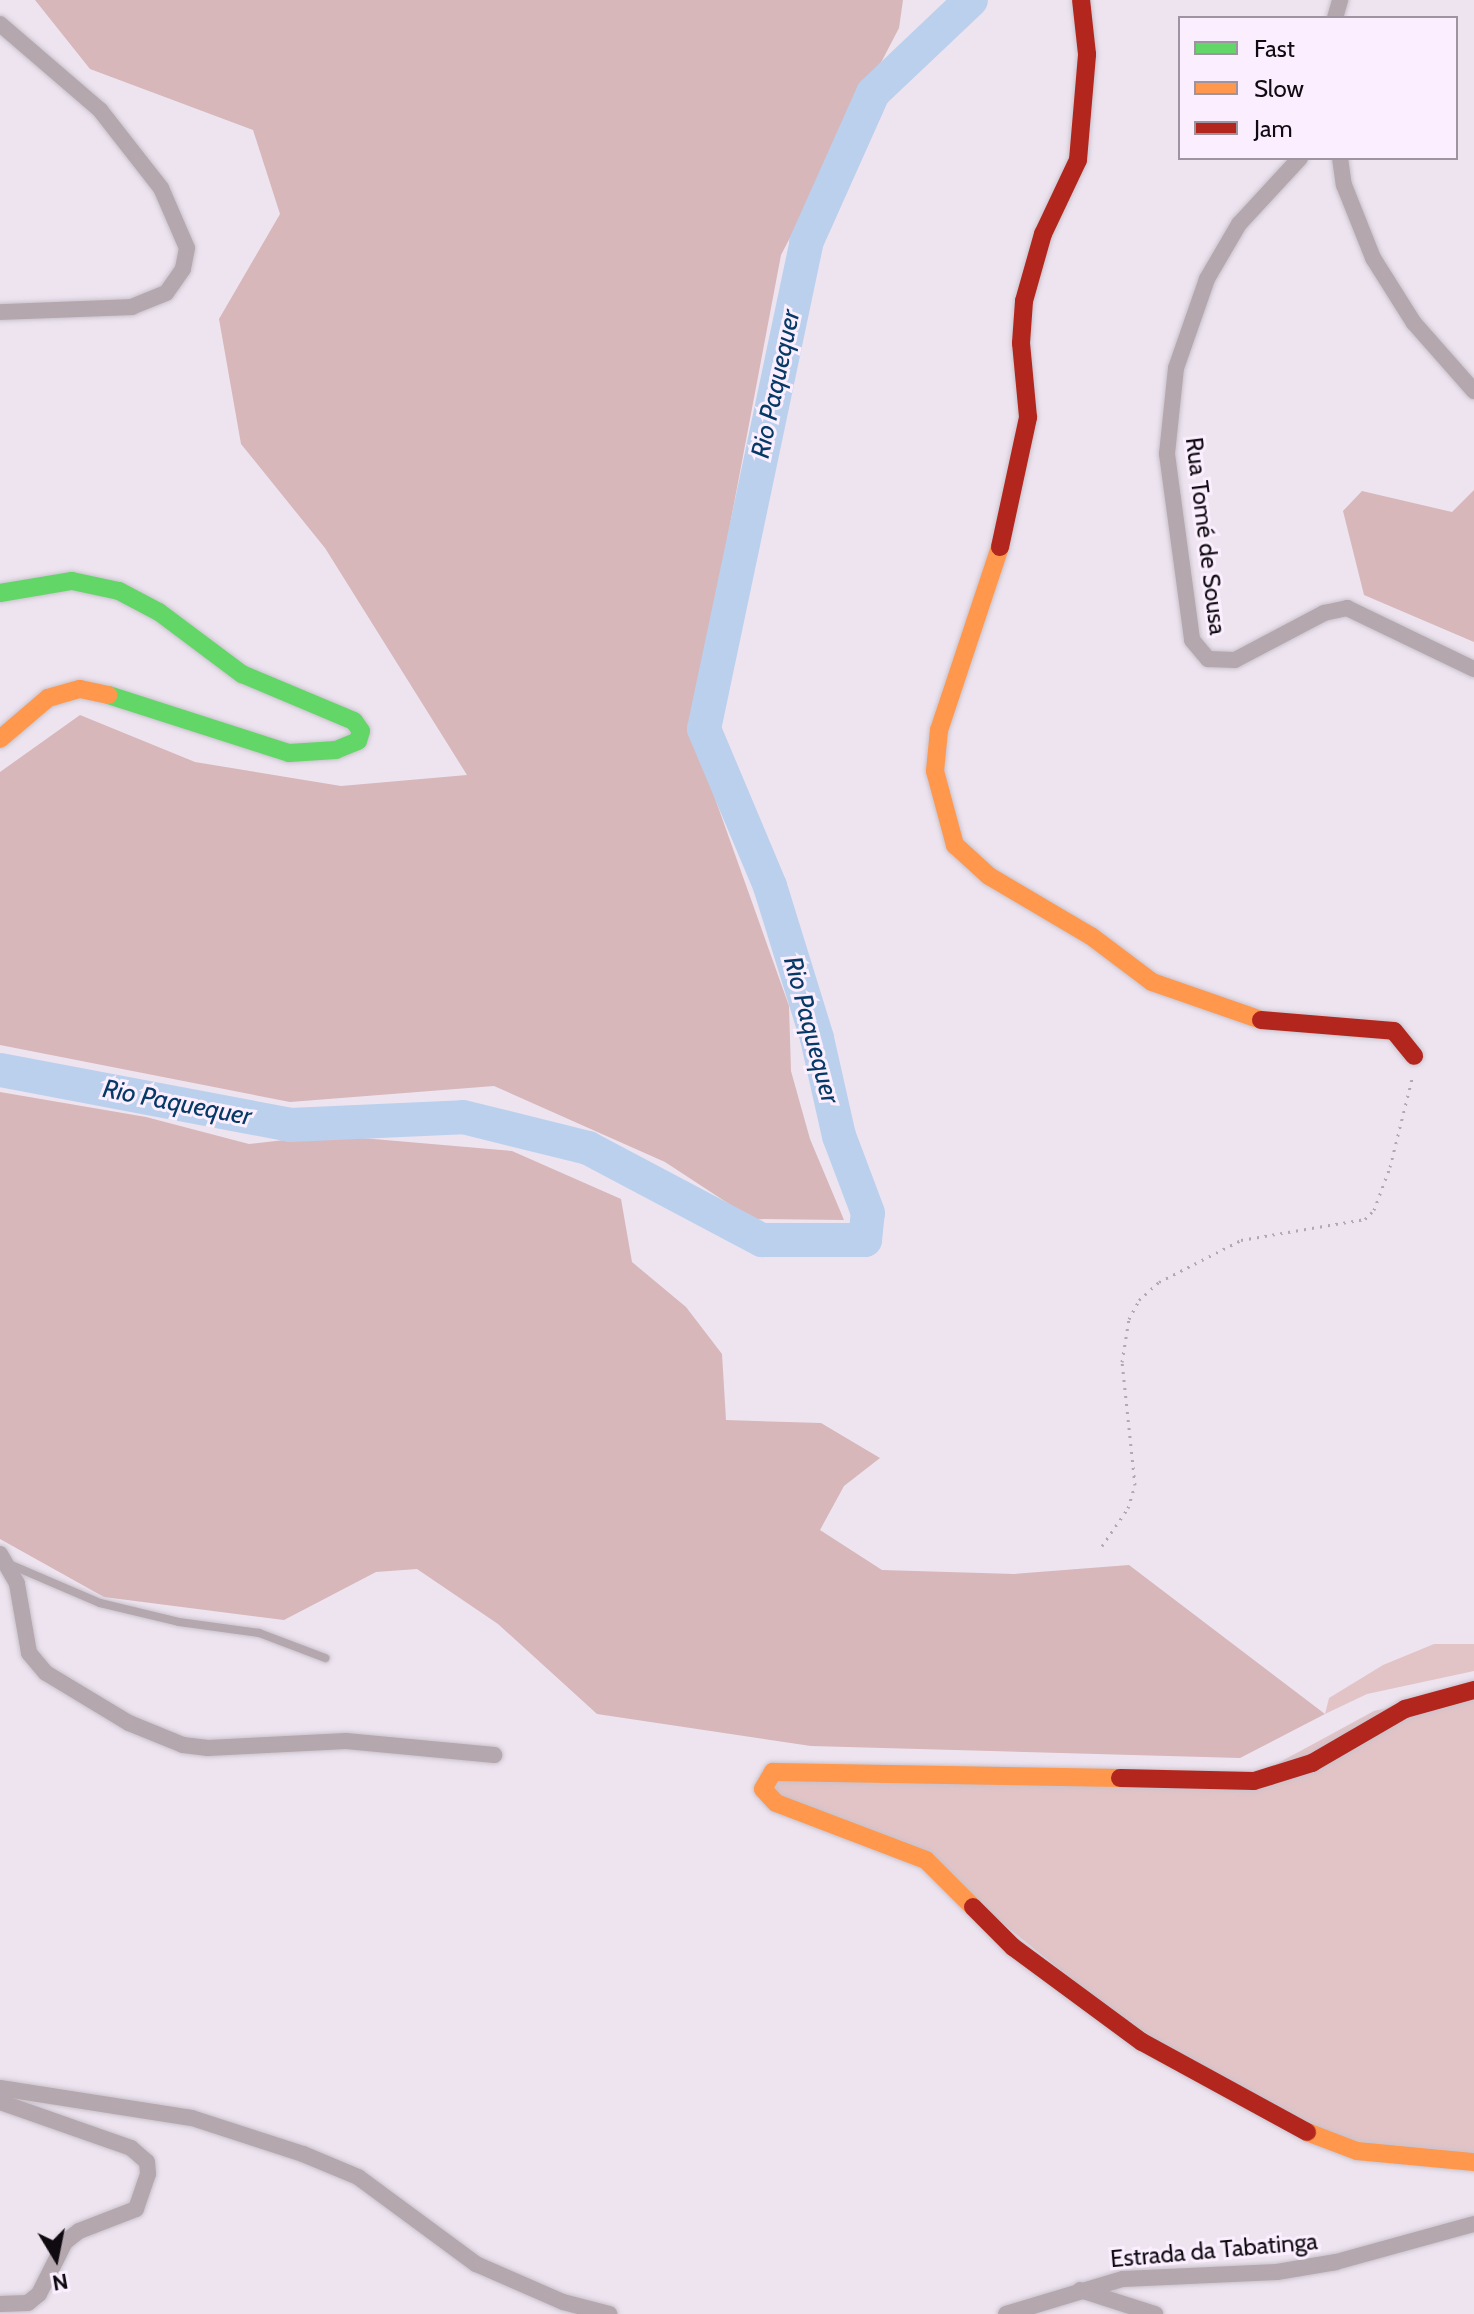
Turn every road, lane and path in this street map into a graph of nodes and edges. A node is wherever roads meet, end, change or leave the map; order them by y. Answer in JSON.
{"nodes":[{"id":1,"x":1081,"y":0,"type":"edge"},
{"id":2,"x":0,"y":24,"type":"edge"},
{"id":3,"x":1298,"y":160,"type":"edge"},
{"id":4,"x":1340,"y":160,"type":"edge"},
{"id":5,"x":0,"y":312,"type":"edge"},
{"id":6,"x":1474,"y":391,"type":"edge"},
{"id":7,"x":0,"y":593,"type":"edge"},
{"id":8,"x":1474,"y":669,"type":"edge"},
{"id":9,"x":0,"y":739,"type":"edge"},
{"id":10,"x":1414,"y":1056,"type":"joint"},
{"id":11,"x":1102,"y":1546,"type":"dead end"},
{"id":12,"x":5,"y":1559,"type":"edge"},
{"id":13,"x":325,"y":1658,"type":"dead end"},
{"id":14,"x":1474,"y":1690,"type":"edge"},
{"id":15,"x":494,"y":1755,"type":"dead end"},
{"id":16,"x":0,"y":2088,"type":"edge"},
{"id":17,"x":0,"y":2102,"type":"edge"},
{"id":18,"x":1474,"y":2162,"type":"edge"},
{"id":19,"x":1474,"y":2224,"type":"edge"},
{"id":20,"x":1079,"y":2290,"type":"junction"},
{"id":21,"x":0,"y":2304,"type":"edge"},
{"id":22,"x":609,"y":2314,"type":"edge"},
{"id":23,"x":1006,"y":2314,"type":"edge"},
{"id":24,"x":1155,"y":2314,"type":"edge"}],
"edges":[{"from":1,"to":10,"type":"street"},
{"from":2,"to":5,"type":"street"},
{"from":3,"to":8,"type":"street","name":"Rua Tomé de Sousa"},
{"from":4,"to":6,"type":"street"},
{"from":7,"to":9,"type":"street"},
{"from":10,"to":11,"type":"path"},
{"from":12,"to":13,"type":"lane"},
{"from":12,"to":15,"type":"street"},
{"from":14,"to":18,"type":"street"},
{"from":16,"to":22,"type":"street"},
{"from":17,"to":21,"type":"street"},
{"from":19,"to":20,"type":"street","name":"Estrada da Tabatinga"},
{"from":20,"to":23,"type":"street","name":"Estrada da Tabatinga"},
{"from":20,"to":24,"type":"street"}]}
